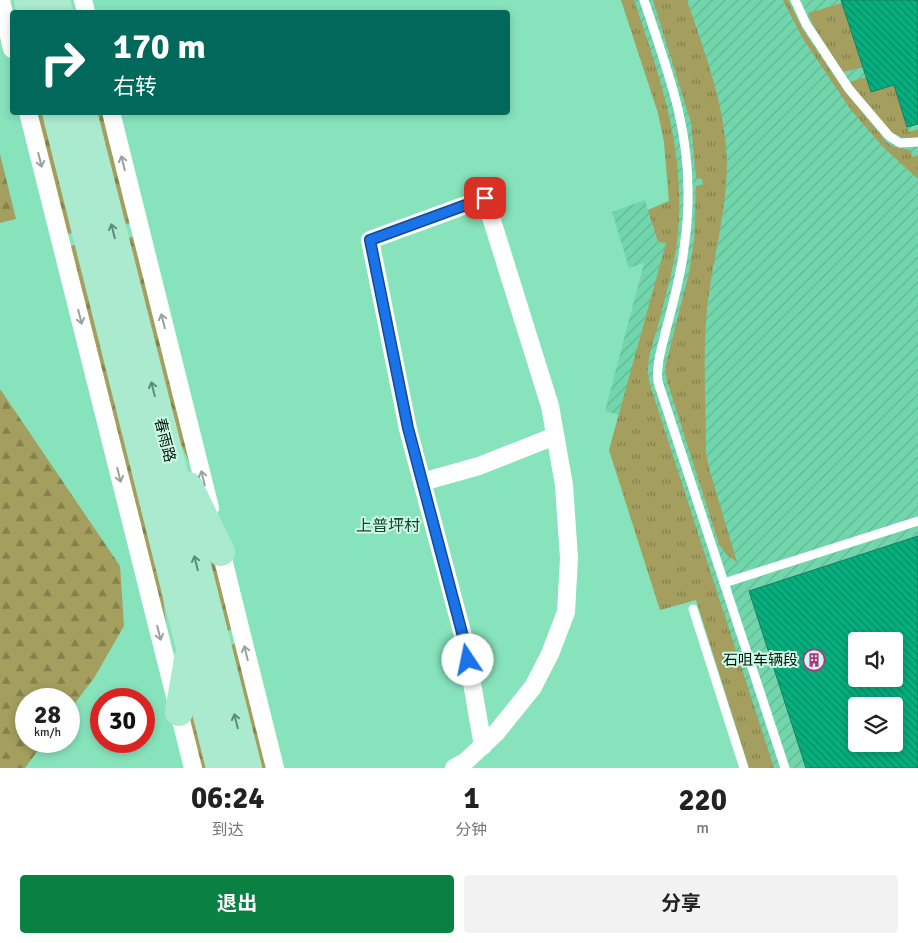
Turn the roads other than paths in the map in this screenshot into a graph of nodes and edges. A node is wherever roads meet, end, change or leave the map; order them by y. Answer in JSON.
{"nodes":[{"id":1,"x":0,"y":0,"type":"edge"},
{"id":2,"x":644,"y":0,"type":"edge"},
{"id":3,"x":795,"y":0,"type":"edge"},
{"id":4,"x":10,"y":41,"type":"edge"},
{"id":5,"x":29,"y":115,"type":"edge"},
{"id":6,"x":57,"y":115,"type":"edge"},
{"id":7,"x":84,"y":115,"type":"edge"},
{"id":8,"x":112,"y":115,"type":"edge"},
{"id":9,"x":918,"y":142,"type":"edge"},
{"id":10,"x":164,"y":433,"type":"junction"},
{"id":11,"x":555,"y":436,"type":"junction"},
{"id":12,"x":422,"y":482,"type":"junction"},
{"id":13,"x":918,"y":521,"type":"edge"},
{"id":14,"x":221,"y":552,"type":"junction"},
{"id":15,"x":724,"y":583,"type":"junction"},
{"id":16,"x":692,"y":609,"type":"dead end"},
{"id":17,"x":190,"y":647,"type":"junction"},
{"id":18,"x":179,"y":712,"type":"junction"},
{"id":19,"x":483,"y":746,"type":"junction"},
{"id":20,"x":193,"y":768,"type":"edge"},
{"id":21,"x":220,"y":768,"type":"edge"},
{"id":22,"x":248,"y":768,"type":"edge"},
{"id":23,"x":276,"y":768,"type":"edge"},
{"id":24,"x":454,"y":768,"type":"edge"},
{"id":25,"x":744,"y":768,"type":"edge"},
{"id":26,"x":785,"y":768,"type":"edge"}],
"edges":[{"from":1,"to":4,"type":"street"},
{"from":2,"to":15,"type":"lane"},
{"from":3,"to":9,"type":"lane"},
{"from":5,"to":18,"type":"street","one_way":true},
{"from":6,"to":17,"type":"main road","name":"春雨路"},
{"from":10,"to":7,"type":"main road","name":"春雨路","one_way":true},
{"from":14,"to":8,"type":"street","one_way":true},
{"from":10,"to":14,"type":"main road"},
{"from":22,"to":10,"type":"main road","name":"春雨路","one_way":true},
{"from":11,"to":12,"type":"street"},
{"from":11,"to":12,"type":"street"},
{"from":11,"to":19,"type":"street"},
{"from":12,"to":19,"type":"street"},
{"from":13,"to":15,"type":"lane"},
{"from":23,"to":14,"type":"street","one_way":true},
{"from":15,"to":26,"type":"lane"},
{"from":16,"to":25,"type":"lane"},
{"from":17,"to":18,"type":"main road"},
{"from":17,"to":21,"type":"main road","name":"春雨路"},
{"from":18,"to":20,"type":"street"},
{"from":19,"to":24,"type":"street"}]}
